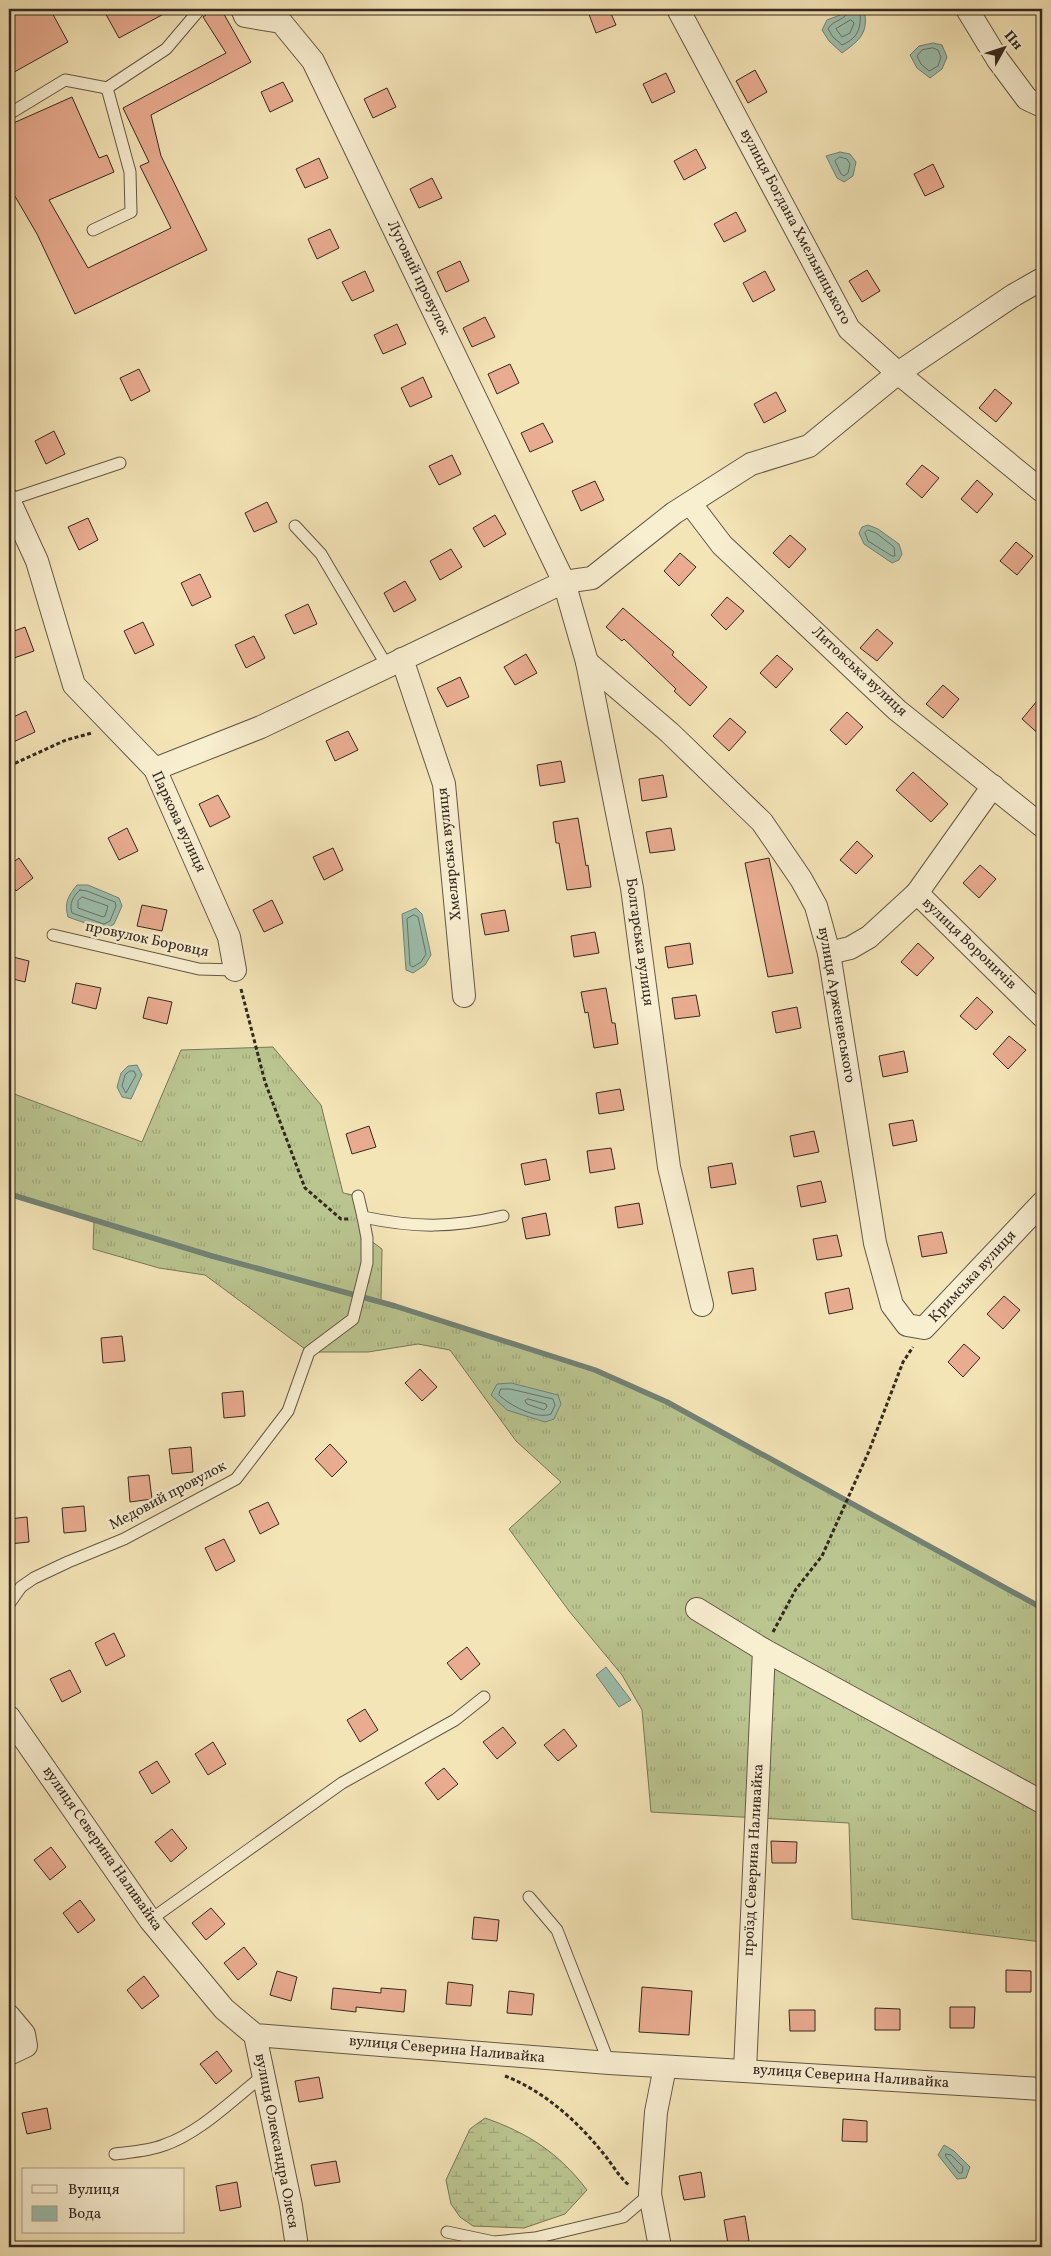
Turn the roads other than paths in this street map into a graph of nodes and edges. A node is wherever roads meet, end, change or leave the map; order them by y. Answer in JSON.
{"nodes":[{"id":1,"x":200,"y":9,"type":"edge"},
{"id":2,"x":242,"y":9,"type":"edge"},
{"id":3,"x":678,"y":9,"type":"edge"},
{"id":4,"x":967,"y":9,"type":"edge"},
{"id":5,"x":107,"y":88,"type":"junction"},
{"id":6,"x":1042,"y":106,"type":"edge"},
{"id":7,"x":9,"y":114,"type":"edge"},
{"id":8,"x":93,"y":230,"type":"dead end"},
{"id":9,"x":1042,"y":279,"type":"edge"},
{"id":10,"x":898,"y":373,"type":"junction"},
{"id":11,"x":120,"y":463,"type":"dead end"},
{"id":12,"x":1042,"y":491,"type":"edge"},
{"id":13,"x":9,"y":500,"type":"edge"},
{"id":14,"x":690,"y":503,"type":"junction"},
{"id":15,"x":295,"y":526,"type":"dead end"},
{"id":16,"x":564,"y":582,"type":"junction"},
{"id":17,"x":587,"y":662,"type":"junction"},
{"id":18,"x":395,"y":663,"type":"junction"},
{"id":19,"x":155,"y":769,"type":"junction"},
{"id":20,"x":993,"y":786,"type":"junction"},
{"id":21,"x":1042,"y":826,"type":"edge"},
{"id":22,"x":917,"y":893,"type":"junction"},
{"id":23,"x":54,"y":935,"type":"dead end"},
{"id":24,"x":829,"y":953,"type":"junction"},
{"id":25,"x":235,"y":970,"type":"joint"},
{"id":26,"x":464,"y":996,"type":"dead end"},
{"id":27,"x":1042,"y":1016,"type":"edge"},
{"id":28,"x":358,"y":1196,"type":"dead end"},
{"id":29,"x":1042,"y":1203,"type":"edge"},
{"id":30,"x":503,"y":1216,"type":"dead end"},
{"id":31,"x":363,"y":1217,"type":"junction"},
{"id":32,"x":702,"y":1305,"type":"dead end"},
{"id":33,"x":924,"y":1328,"type":"joint"},
{"id":34,"x":9,"y":1604,"type":"edge"},
{"id":35,"x":697,"y":1609,"type":"dead end"},
{"id":36,"x":764,"y":1650,"type":"junction"},
{"id":37,"x":484,"y":1697,"type":"dead end"},
{"id":38,"x":9,"y":1717,"type":"edge"},
{"id":39,"x":1042,"y":1802,"type":"edge"},
{"id":40,"x":529,"y":1897,"type":"dead end"},
{"id":41,"x":150,"y":1920,"type":"junction"},
{"id":42,"x":9,"y":2016,"type":"edge"},
{"id":43,"x":255,"y":2035,"type":"junction"},
{"id":44,"x":9,"y":2054,"type":"edge"},
{"id":45,"x":609,"y":2063,"type":"junction"},
{"id":46,"x":665,"y":2066,"type":"junction"},
{"id":47,"x":745,"y":2070,"type":"junction"},
{"id":48,"x":264,"y":2075,"type":"junction"},
{"id":49,"x":1042,"y":2089,"type":"edge"},
{"id":50,"x":115,"y":2154,"type":"dead end"},
{"id":51,"x":650,"y":2194,"type":"junction"},
{"id":52,"x":447,"y":2232,"type":"dead end"},
{"id":53,"x":297,"y":2247,"type":"edge"},
{"id":54,"x":660,"y":2247,"type":"edge"}],
"edges":[{"from":1,"to":5,"type":"lane"},
{"from":2,"to":16,"type":"street","name":"Луговий провулок"},
{"from":3,"to":10,"type":"street","name":"вулиця Богдана Хмельницького"},
{"from":4,"to":6,"type":"street"},
{"from":5,"to":7,"type":"lane"},
{"from":5,"to":8,"type":"lane"},
{"from":9,"to":10,"type":"street"},
{"from":10,"to":12,"type":"street","name":"вулиця Богдана Хмельницького"},
{"from":10,"to":14,"type":"street"},
{"from":11,"to":13,"type":"lane"},
{"from":13,"to":19,"type":"street","name":"Паркова вулиця"},
{"from":14,"to":16,"type":"street"},
{"from":14,"to":20,"type":"street","name":"Литовська вулиця"},
{"from":15,"to":18,"type":"lane"},
{"from":16,"to":17,"type":"street","name":"Болгарська вулиця"},
{"from":16,"to":18,"type":"street"},
{"from":17,"to":24,"type":"street","name":"вулиця Арженевського"},
{"from":17,"to":32,"type":"street","name":"Болгарська вулиця"},
{"from":18,"to":19,"type":"street"},
{"from":18,"to":26,"type":"street","name":"Хмелярська вулиця"},
{"from":19,"to":25,"type":"street","name":"Паркова вулиця"},
{"from":20,"to":21,"type":"street","name":"Литовська вулиця"},
{"from":20,"to":22,"type":"street"},
{"from":22,"to":24,"type":"street"},
{"from":22,"to":27,"type":"street","name":"вулиця Вороничів"},
{"from":23,"to":25,"type":"lane","name":"провулок Боровця"},
{"from":24,"to":33,"type":"street","name":"вулиця Арженевського"},
{"from":28,"to":31,"type":"lane","name":"Медовий провулок"},
{"from":29,"to":33,"type":"street","name":"Кримська вулиця"},
{"from":30,"to":31,"type":"lane"},
{"from":31,"to":34,"type":"lane","name":"Медовий провулок"},
{"from":35,"to":36,"type":"street"},
{"from":36,"to":39,"type":"street"},
{"from":36,"to":47,"type":"street","name":"проїзд Северина Наливайка"},
{"from":37,"to":41,"type":"lane"},
{"from":38,"to":41,"type":"street","name":"вулиця Северина Наливайка"},
{"from":40,"to":45,"type":"lane"},
{"from":41,"to":43,"type":"street","name":"вулиця Северина Наливайка"},
{"from":42,"to":44,"type":"street"},
{"from":43,"to":45,"type":"street","name":"вулиця Северина Наливайка"},
{"from":43,"to":48,"type":"street","name":"вулиця Олександра Олеся"},
{"from":45,"to":46,"type":"street","name":"вулиця Северина Наливайка"},
{"from":46,"to":47,"type":"street","name":"вулиця Северина Наливайка"},
{"from":46,"to":51,"type":"street"},
{"from":47,"to":49,"type":"street","name":"вулиця Северина Наливайка"},
{"from":48,"to":50,"type":"lane"},
{"from":48,"to":53,"type":"street","name":"вулиця Олександра Олеся"},
{"from":51,"to":52,"type":"lane"},
{"from":51,"to":54,"type":"street"}]}
